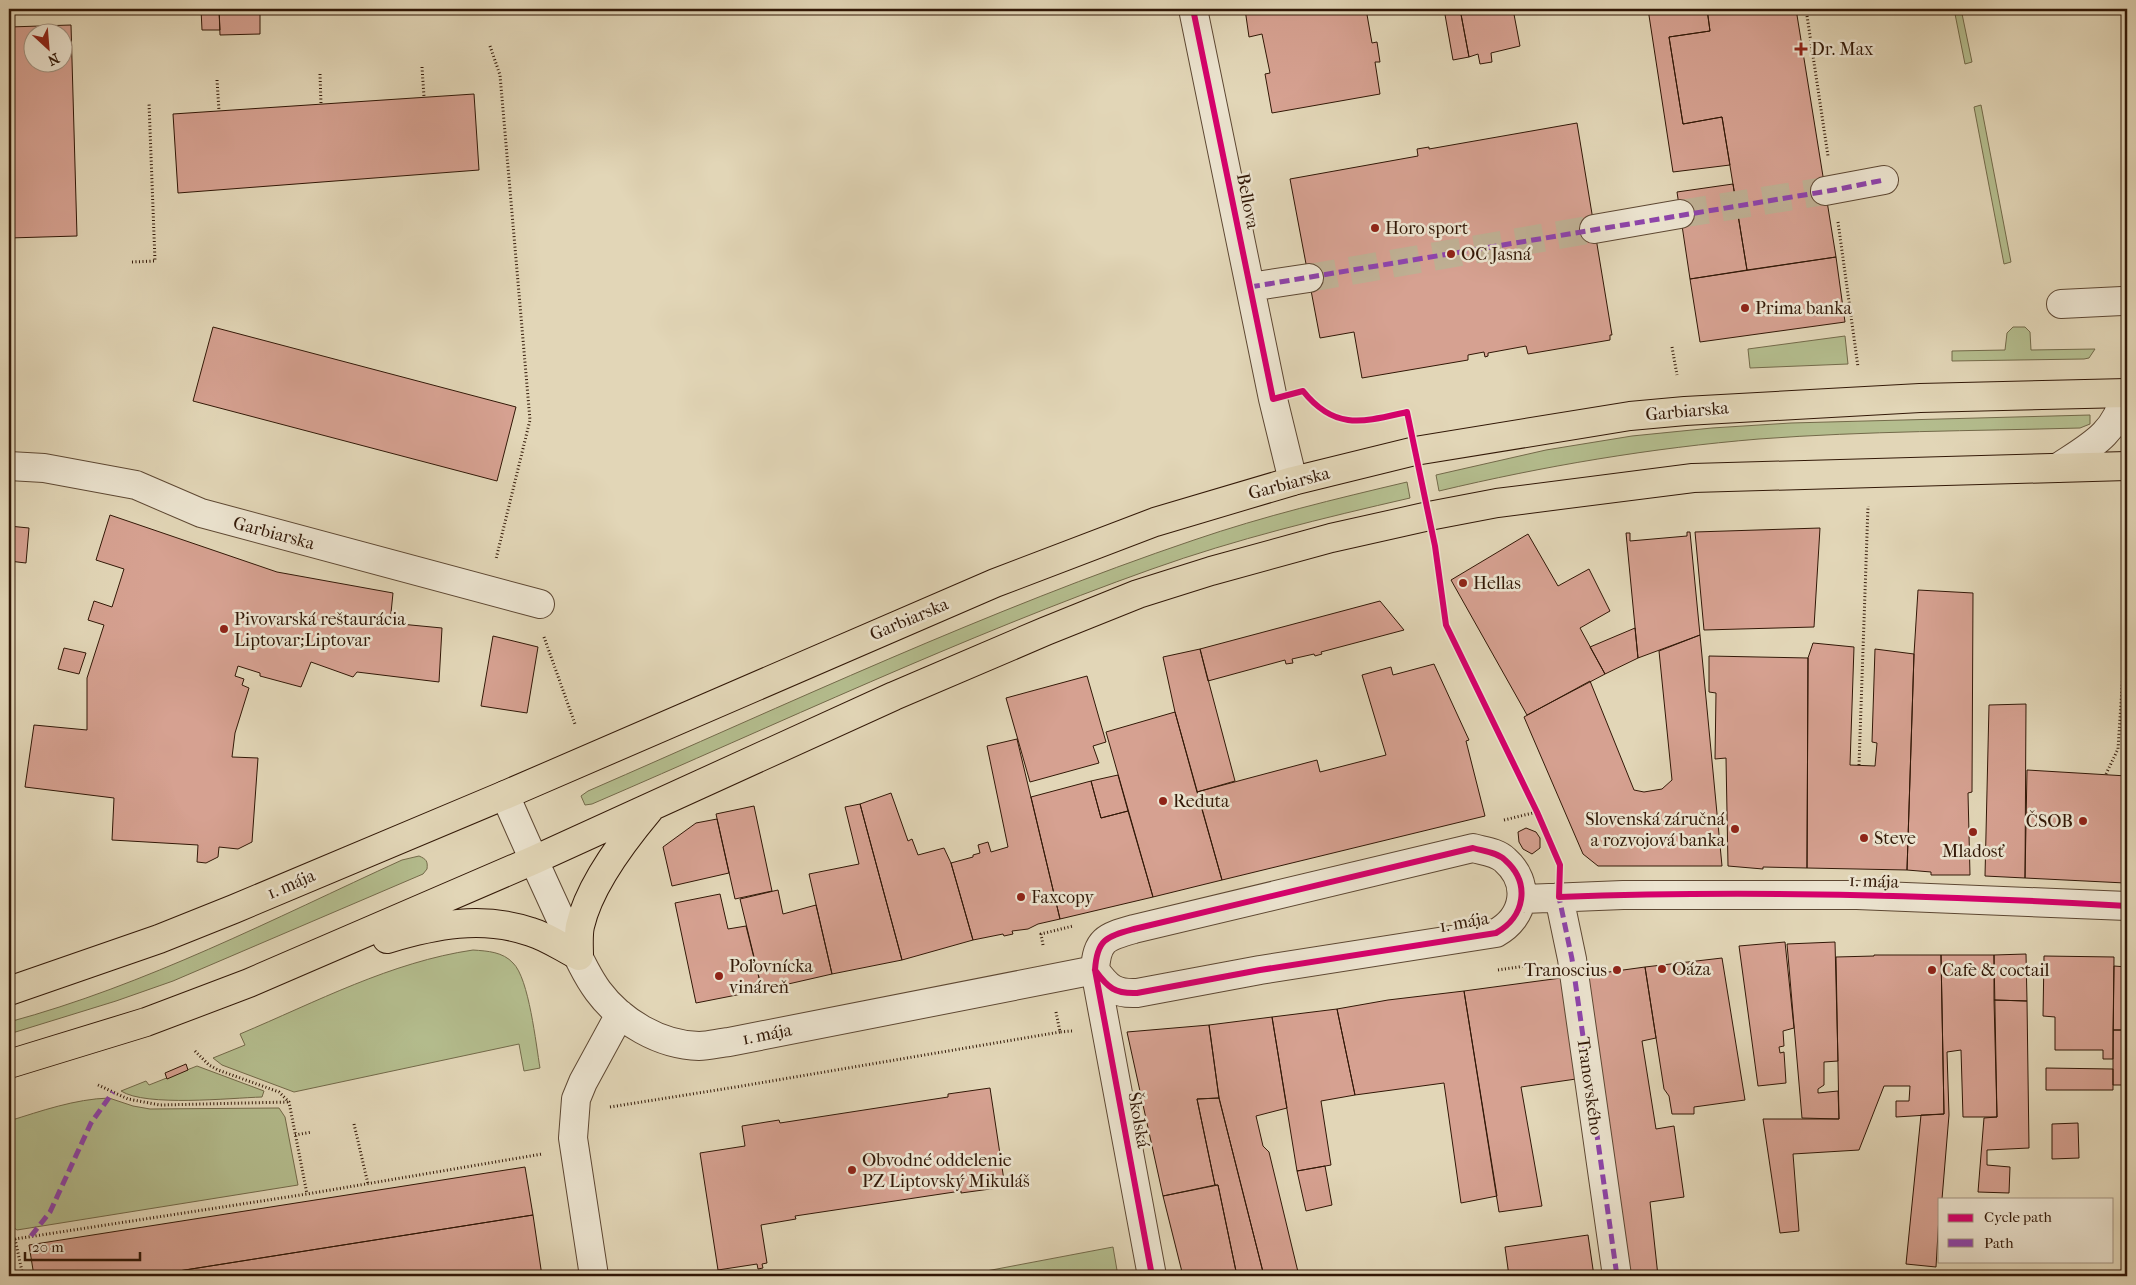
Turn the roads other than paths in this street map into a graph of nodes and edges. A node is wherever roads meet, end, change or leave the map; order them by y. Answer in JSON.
{"nodes":[{"id":1,"x":1193,"y":9,"type":"edge"},
{"id":2,"x":1884,"y":180,"type":"dead end"},
{"id":3,"x":1825,"y":191,"type":"tunnel mouth"},
{"id":4,"x":1680,"y":214,"type":"tunnel mouth"},
{"id":5,"x":1594,"y":229,"type":"tunnel mouth"},
{"id":6,"x":1309,"y":278,"type":"tunnel mouth"},
{"id":7,"x":1250,"y":287,"type":"junction"},
{"id":8,"x":2122,"y":301,"type":"dead end"},
{"id":9,"x":2061,"y":304,"type":"dead end"},
{"id":10,"x":2126,"y":393,"type":"edge"},
{"id":11,"x":9,"y":466,"type":"edge"},
{"id":12,"x":2127,"y":466,"type":"edge"},
{"id":13,"x":2057,"y":468,"type":"junction"},
{"id":14,"x":1293,"y":480,"type":"junction"},
{"id":15,"x":540,"y":604,"type":"road end"},
{"id":16,"x":505,"y":795,"type":"junction"},
{"id":17,"x":651,"y":807,"type":"junction"},
{"id":18,"x":534,"y":860,"type":"junction"},
{"id":19,"x":1559,"y":897,"type":"junction"},
{"id":20,"x":1522,"y":899,"type":"junction"},
{"id":21,"x":2127,"y":906,"type":"edge"},
{"id":22,"x":334,"y":947,"type":"junction"},
{"id":23,"x":579,"y":956,"type":"junction"},
{"id":24,"x":1094,"y":970,"type":"junction"},
{"id":25,"x":9,"y":991,"type":"edge"},
{"id":26,"x":620,"y":1014,"type":"junction"},
{"id":27,"x":9,"y":1064,"type":"edge"},
{"id":28,"x":594,"y":1276,"type":"edge"},
{"id":29,"x":1152,"y":1276,"type":"edge"},
{"id":30,"x":1617,"y":1276,"type":"edge"}],
"edges":[{"from":1,"to":7,"type":"street","name":"Bellova"},
{"from":2,"to":3,"type":"street"},
{"from":4,"to":5,"type":"street"},
{"from":6,"to":7,"type":"street"},
{"from":7,"to":14,"type":"street","name":"Bellova"},
{"from":8,"to":9,"type":"street"},
{"from":10,"to":13,"type":"street"},
{"from":10,"to":14,"type":"main road","name":"Garbiarska"},
{"from":11,"to":15,"type":"street","name":"Garbiarska"},
{"from":12,"to":13,"type":"main road"},
{"from":13,"to":17,"type":"main road"},
{"from":14,"to":16,"type":"main road","name":"Garbiarska"},
{"from":16,"to":18,"type":"street","name":"1. mája"},
{"from":16,"to":25,"type":"main road","name":"1. mája"},
{"from":17,"to":18,"type":"main road"},
{"from":17,"to":23,"type":"main road"},
{"from":18,"to":22,"type":"main road"},
{"from":18,"to":23,"type":"street","name":"1. mája"},
{"from":19,"to":20,"type":"street","name":"1. mája"},
{"from":19,"to":21,"type":"street","name":"1. mája"},
{"from":19,"to":30,"type":"street","name":"Tranovského"},
{"from":20,"to":24,"type":"street","name":"1. mája"},
{"from":20,"to":24,"type":"street"},
{"from":22,"to":23,"type":"main road"},
{"from":22,"to":27,"type":"main road"},
{"from":23,"to":26,"type":"street","name":"1. mája"},
{"from":24,"to":26,"type":"street","name":"1. mája"},
{"from":24,"to":29,"type":"street","name":"Školská"},
{"from":26,"to":28,"type":"street"}]}
